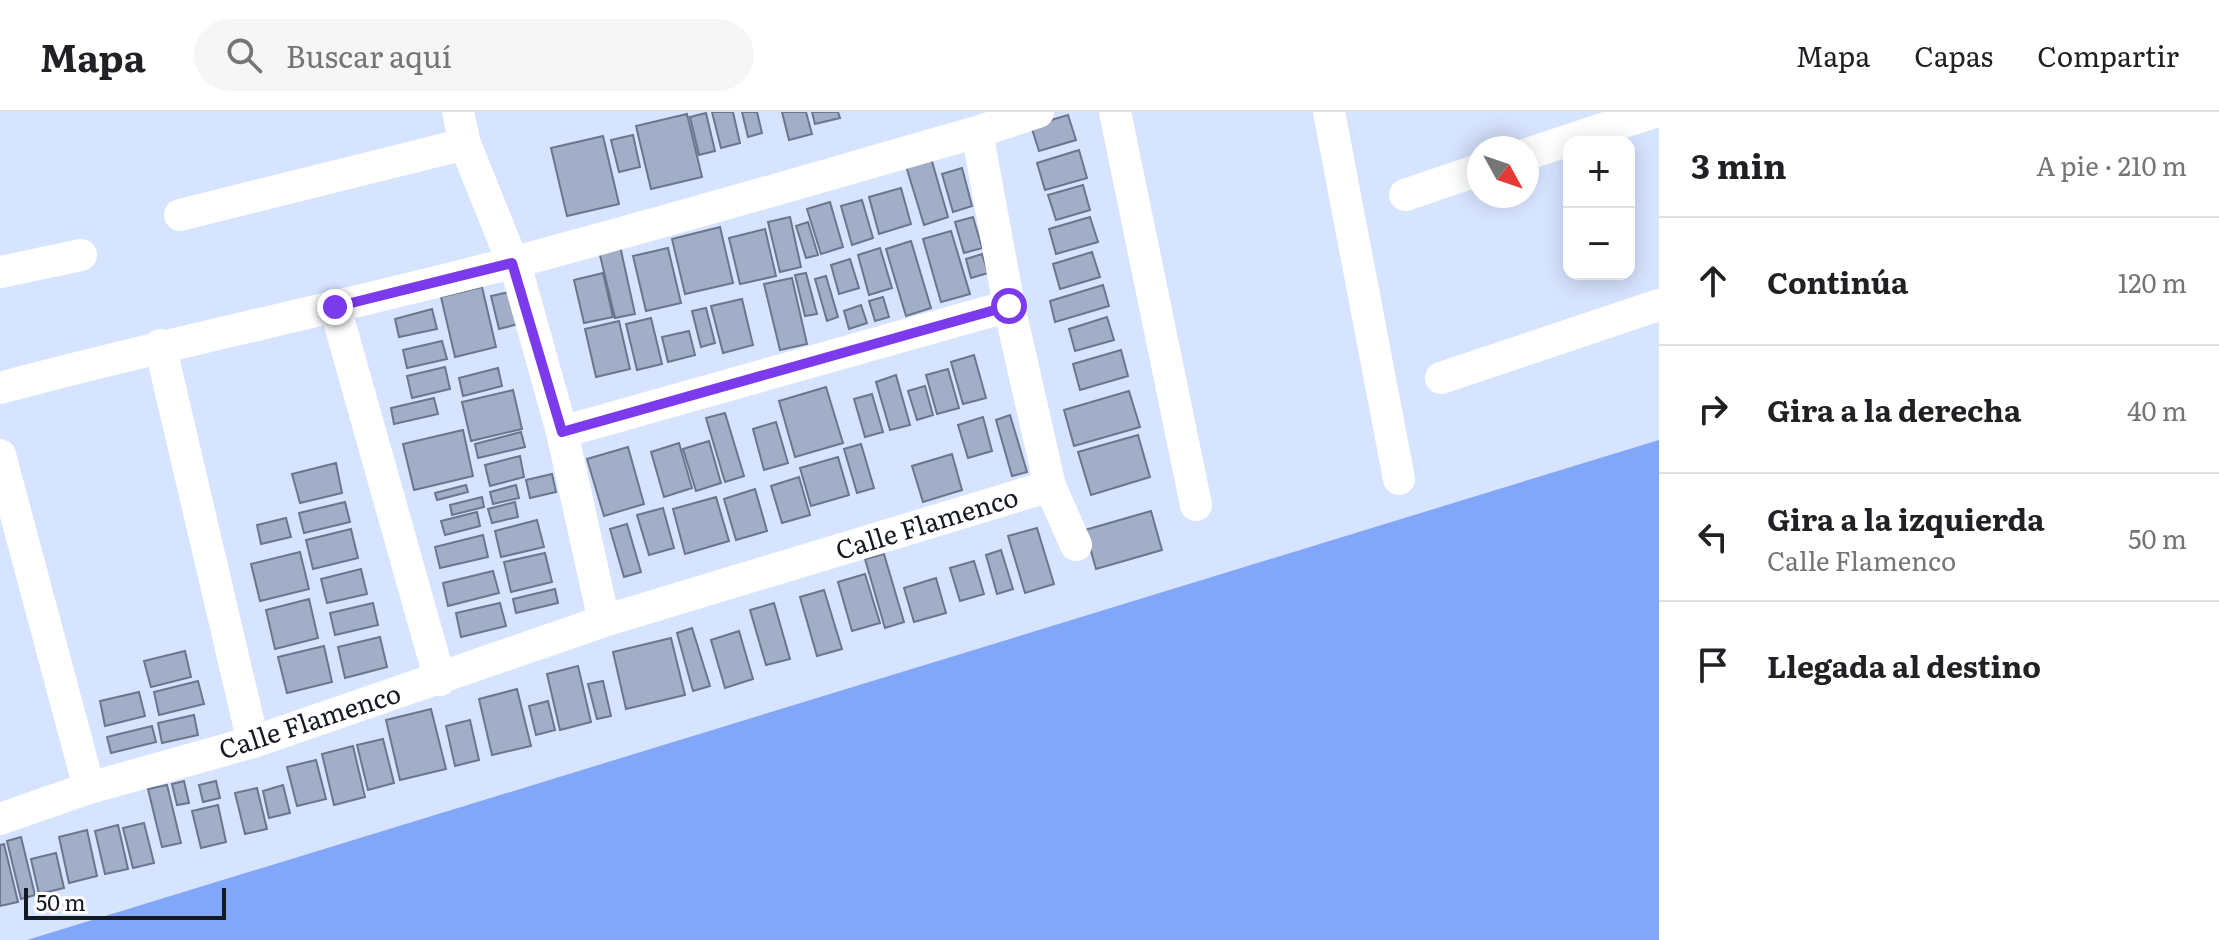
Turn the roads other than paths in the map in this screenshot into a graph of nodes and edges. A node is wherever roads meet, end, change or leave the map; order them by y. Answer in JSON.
{"nodes":[{"id":1,"x":458,"y":112,"type":"edge"},
{"id":2,"x":1038,"y":112,"type":"edge"},
{"id":3,"x":1115,"y":112,"type":"edge"},
{"id":4,"x":1329,"y":112,"type":"edge"},
{"id":5,"x":1654,"y":112,"type":"edge"},
{"id":6,"x":977,"y":132,"type":"junction"},
{"id":7,"x":465,"y":144,"type":"junction"},
{"id":8,"x":1539,"y":150,"type":"edge"},
{"id":9,"x":1467,"y":174,"type":"edge"},
{"id":10,"x":1405,"y":195,"type":"dead end"},
{"id":11,"x":180,"y":215,"type":"dead end"},
{"id":12,"x":81,"y":255,"type":"dead end"},
{"id":13,"x":512,"y":262,"type":"junction"},
{"id":14,"x":0,"y":272,"type":"edge"},
{"id":15,"x":1659,"y":305,"type":"edge"},
{"id":16,"x":1009,"y":306,"type":"junction"},
{"id":17,"x":335,"y":307,"type":"junction"},
{"id":18,"x":160,"y":345,"type":"junction"},
{"id":19,"x":1441,"y":378,"type":"dead end"},
{"id":20,"x":0,"y":388,"type":"edge"},
{"id":21,"x":562,"y":432,"type":"junction"},
{"id":22,"x":0,"y":455,"type":"edge"},
{"id":23,"x":1399,"y":479,"type":"dead end"},
{"id":24,"x":1050,"y":486,"type":"junction"},
{"id":25,"x":1196,"y":505,"type":"dead end"},
{"id":26,"x":1076,"y":545,"type":"dead end"},
{"id":27,"x":604,"y":621,"type":"junction"},
{"id":28,"x":440,"y":680,"type":"junction"},
{"id":29,"x":253,"y":742,"type":"junction"},
{"id":30,"x":89,"y":788,"type":"junction"},
{"id":31,"x":0,"y":819,"type":"edge"}],
"edges":[{"from":1,"to":7,"type":"street"},
{"from":2,"to":6,"type":"street"},
{"from":3,"to":25,"type":"street"},
{"from":4,"to":23,"type":"street"},
{"from":5,"to":8,"type":"street"},
{"from":6,"to":13,"type":"street"},
{"from":6,"to":16,"type":"street","name":"Calle Flamenco"},
{"from":7,"to":11,"type":"street"},
{"from":7,"to":13,"type":"street"},
{"from":9,"to":10,"type":"street"},
{"from":12,"to":14,"type":"street"},
{"from":13,"to":17,"type":"street"},
{"from":13,"to":21,"type":"street"},
{"from":15,"to":19,"type":"street"},
{"from":16,"to":21,"type":"street"},
{"from":16,"to":24,"type":"street","name":"Calle Flamenco"},
{"from":17,"to":18,"type":"street"},
{"from":17,"to":28,"type":"street"},
{"from":18,"to":20,"type":"street"},
{"from":18,"to":29,"type":"street"},
{"from":21,"to":27,"type":"street"},
{"from":22,"to":30,"type":"street"},
{"from":24,"to":26,"type":"street"},
{"from":24,"to":27,"type":"street","name":"Calle Flamenco"},
{"from":27,"to":28,"type":"street","name":"Calle Flamenco"},
{"from":28,"to":29,"type":"street","name":"Calle Flamenco"},
{"from":29,"to":30,"type":"street","name":"Calle Flamenco"},
{"from":30,"to":31,"type":"street","name":"Calle Flamenco"}]}
